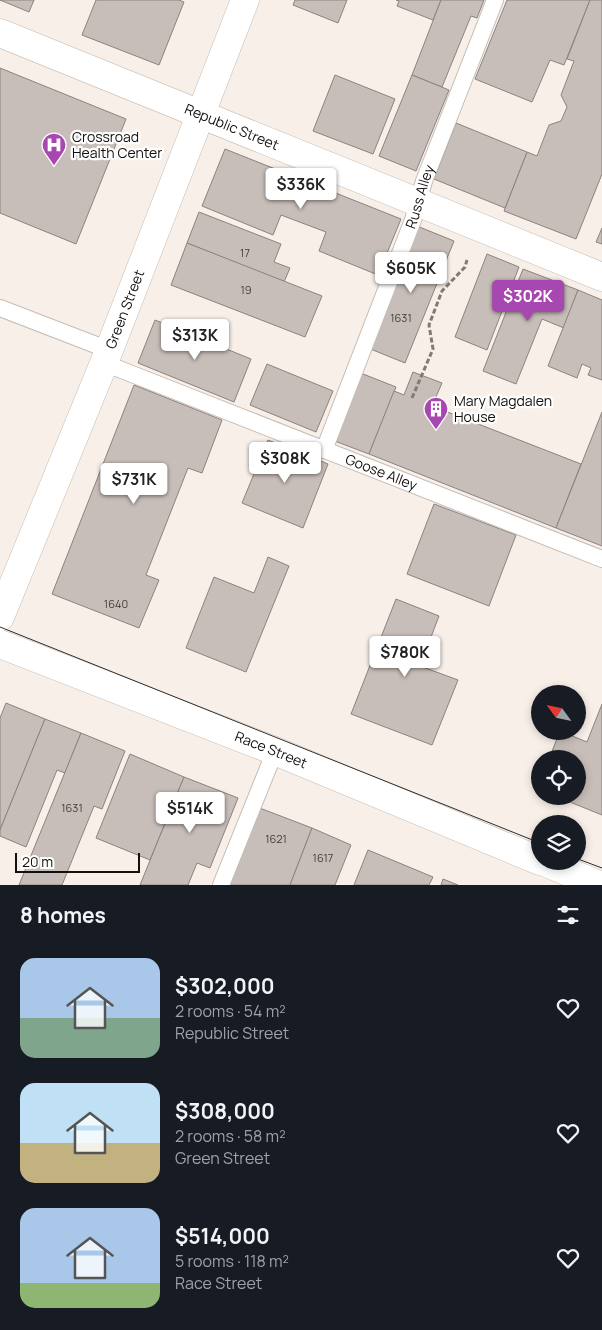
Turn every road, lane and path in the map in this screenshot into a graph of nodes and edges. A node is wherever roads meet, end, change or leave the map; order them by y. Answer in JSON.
{"nodes":[{"id":1,"x":245,"y":0,"type":"edge"},
{"id":2,"x":495,"y":0,"type":"edge"},
{"id":3,"x":0,"y":33,"type":"edge"},
{"id":4,"x":201,"y":114,"type":"junction"},
{"id":5,"x":418,"y":202,"type":"junction"},
{"id":6,"x":470,"y":252,"type":"dead end"},
{"id":7,"x":602,"y":277,"type":"edge"},
{"id":8,"x":0,"y":308,"type":"edge"},
{"id":9,"x":106,"y":357,"type":"junction"},
{"id":10,"x":412,"y":398,"type":"dead end"},
{"id":11,"x":324,"y":450,"type":"junction"},
{"id":12,"x":602,"y":559,"type":"edge"},
{"id":13,"x":0,"y":617,"type":"edge"},
{"id":14,"x":0,"y":644,"type":"edge"},
{"id":15,"x":275,"y":751,"type":"junction"},
{"id":16,"x":531,"y":857,"type":"edge"},
{"id":17,"x":563,"y":870,"type":"edge"},
{"id":18,"x":220,"y":885,"type":"edge"},
{"id":19,"x":599,"y":885,"type":"edge"}],
"edges":[{"from":1,"to":4,"type":"street","name":"Green Street"},
{"from":2,"to":5,"type":"lane","name":"Russ Alley"},
{"from":3,"to":4,"type":"street","name":"Republic Street"},
{"from":4,"to":5,"type":"street","name":"Republic Street"},
{"from":4,"to":9,"type":"street","name":"Green Street"},
{"from":5,"to":7,"type":"street","name":"Republic Street"},
{"from":5,"to":11,"type":"lane","name":"Russ Alley"},
{"from":6,"to":10,"type":"path"},
{"from":8,"to":9,"type":"lane","name":"Goose Alley"},
{"from":9,"to":11,"type":"lane","name":"Goose Alley"},
{"from":9,"to":13,"type":"street","name":"Green Street"},
{"from":11,"to":12,"type":"lane","name":"Goose Alley"},
{"from":14,"to":15,"type":"street","name":"Race Street"},
{"from":15,"to":16,"type":"street","name":"Race Street"},
{"from":15,"to":18,"type":"lane"},
{"from":17,"to":19,"type":"street","name":"Race Street"}]}
